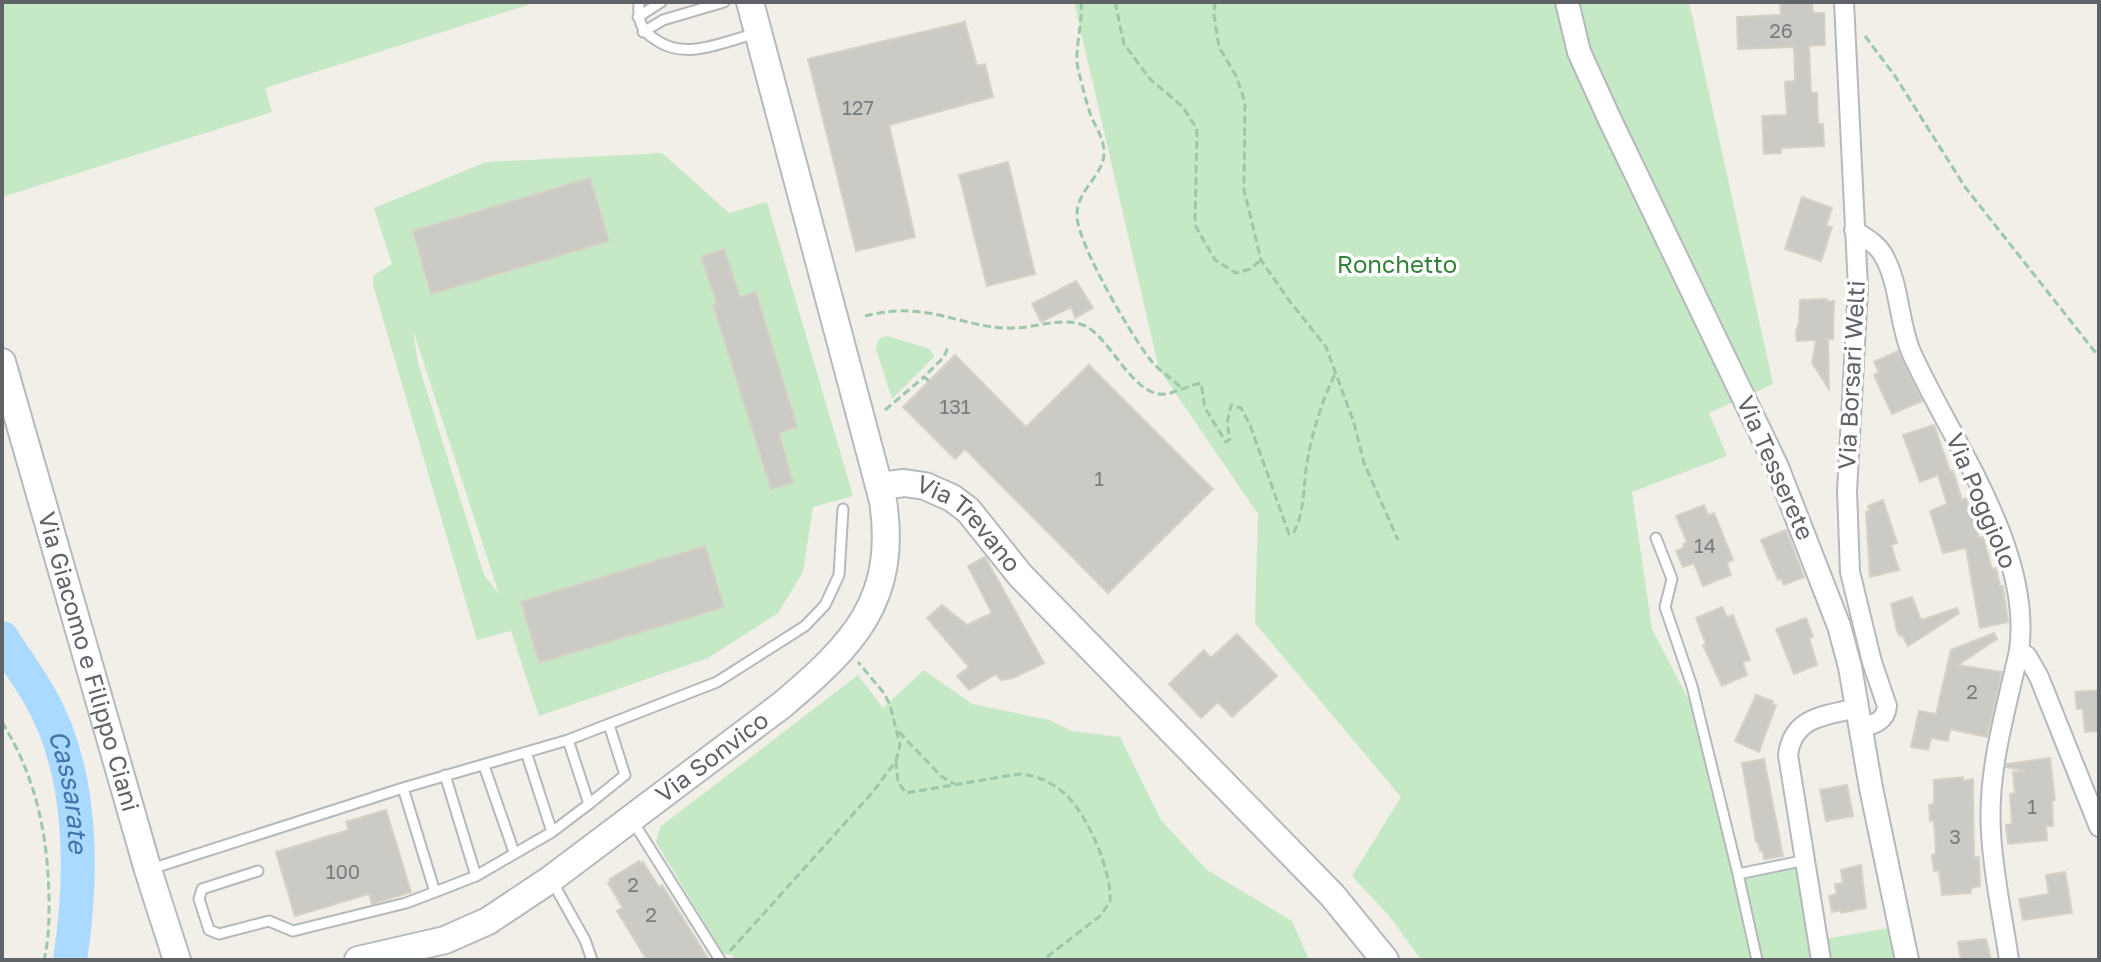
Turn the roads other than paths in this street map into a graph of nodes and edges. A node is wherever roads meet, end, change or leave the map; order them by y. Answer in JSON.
{"nodes":[{"id":1,"x":639,"y":2,"type":"edge"},
{"id":2,"x":661,"y":2,"type":"edge"},
{"id":3,"x":724,"y":2,"type":"edge"},
{"id":4,"x":750,"y":2,"type":"edge"},
{"id":5,"x":1567,"y":2,"type":"edge"},
{"id":6,"x":1844,"y":5,"type":"edge"},
{"id":7,"x":638,"y":17,"type":"junction"},
{"id":8,"x":643,"y":32,"type":"junction"},
{"id":9,"x":758,"y":33,"type":"junction"},
{"id":10,"x":1854,"y":230,"type":"junction"},
{"id":11,"x":2,"y":362,"type":"edge"},
{"id":12,"x":880,"y":486,"type":"junction"},
{"id":13,"x":843,"y":509,"type":"dead end"},
{"id":14,"x":1656,"y":538,"type":"dead end"},
{"id":15,"x":2019,"y":651,"type":"junction"},
{"id":16,"x":1859,"y":718,"type":"junction"},
{"id":17,"x":609,"y":725,"type":"junction"},
{"id":18,"x":568,"y":740,"type":"junction"},
{"id":19,"x":526,"y":752,"type":"junction"},
{"id":20,"x":484,"y":766,"type":"junction"},
{"id":21,"x":445,"y":775,"type":"junction"},
{"id":22,"x":403,"y":788,"type":"junction"},
{"id":23,"x":589,"y":804,"type":"junction"},
{"id":24,"x":630,"y":817,"type":"junction"},
{"id":25,"x":2099,"y":827,"type":"edge"},
{"id":26,"x":552,"y":832,"type":"junction"},
{"id":27,"x":514,"y":852,"type":"junction"},
{"id":28,"x":1806,"y":860,"type":"junction"},
{"id":29,"x":148,"y":870,"type":"junction"},
{"id":30,"x":258,"y":871,"type":"dead end"},
{"id":31,"x":1738,"y":874,"type":"junction"},
{"id":32,"x":476,"y":876,"type":"junction"},
{"id":33,"x":551,"y":879,"type":"junction"},
{"id":34,"x":435,"y":892,"type":"junction"},
{"id":35,"x":447,"y":950,"type":"edge"},
{"id":36,"x":177,"y":960,"type":"edge"},
{"id":37,"x":358,"y":960,"type":"edge"},
{"id":38,"x":592,"y":960,"type":"edge"},
{"id":39,"x":721,"y":960,"type":"edge"},
{"id":40,"x":1385,"y":960,"type":"edge"},
{"id":41,"x":1757,"y":960,"type":"edge"},
{"id":42,"x":1821,"y":960,"type":"edge"},
{"id":43,"x":1907,"y":960,"type":"edge"},
{"id":44,"x":2009,"y":960,"type":"edge"}],
"edges":[{"from":1,"to":7,"type":"lane"},
{"from":2,"to":7,"type":"lane"},
{"from":3,"to":8,"type":"lane"},
{"from":4,"to":9,"type":"main road","name":"Via Trevano"},
{"from":5,"to":16,"type":"street","name":"Via Tesserete"},
{"from":6,"to":10,"type":"street","name":"Via Borsari Welti"},
{"from":7,"to":8,"type":"lane"},
{"from":8,"to":9,"type":"lane"},
{"from":9,"to":12,"type":"main road","name":"Via Trevano"},
{"from":10,"to":15,"type":"street","name":"Via Poggiolo"},
{"from":10,"to":16,"type":"street","name":"Via Borsari Welti"},
{"from":11,"to":29,"type":"main road","name":"Via Giacomo e Filippo Ciani"},
{"from":12,"to":24,"type":"main road","name":"Via Sonvico"},
{"from":12,"to":40,"type":"main road","name":"Via Trevano"},
{"from":13,"to":17,"type":"lane"},
{"from":14,"to":31,"type":"lane"},
{"from":15,"to":25,"type":"street"},
{"from":15,"to":44,"type":"street","name":"Via Poggiolo"},
{"from":16,"to":28,"type":"street"},
{"from":16,"to":43,"type":"street","name":"Via Tesserete"},
{"from":17,"to":18,"type":"lane"},
{"from":17,"to":23,"type":"lane"},
{"from":18,"to":19,"type":"lane"},
{"from":18,"to":23,"type":"lane"},
{"from":19,"to":20,"type":"lane"},
{"from":19,"to":26,"type":"lane"},
{"from":20,"to":21,"type":"lane"},
{"from":20,"to":27,"type":"lane"},
{"from":21,"to":22,"type":"lane"},
{"from":21,"to":32,"type":"lane"},
{"from":22,"to":29,"type":"lane"},
{"from":22,"to":34,"type":"lane"},
{"from":23,"to":26,"type":"lane"},
{"from":24,"to":33,"type":"main road","name":"Via Sonvico"},
{"from":24,"to":39,"type":"lane"},
{"from":26,"to":27,"type":"lane"},
{"from":27,"to":32,"type":"lane"},
{"from":28,"to":31,"type":"lane"},
{"from":28,"to":42,"type":"street"},
{"from":29,"to":36,"type":"main road","name":"Via Giacomo e Filippo Ciani"},
{"from":30,"to":34,"type":"lane"},
{"from":31,"to":41,"type":"lane"},
{"from":32,"to":34,"type":"lane"},
{"from":33,"to":35,"type":"main road","name":"Via Sonvico"},
{"from":33,"to":38,"type":"lane"},
{"from":35,"to":37,"type":"main road"}]}
